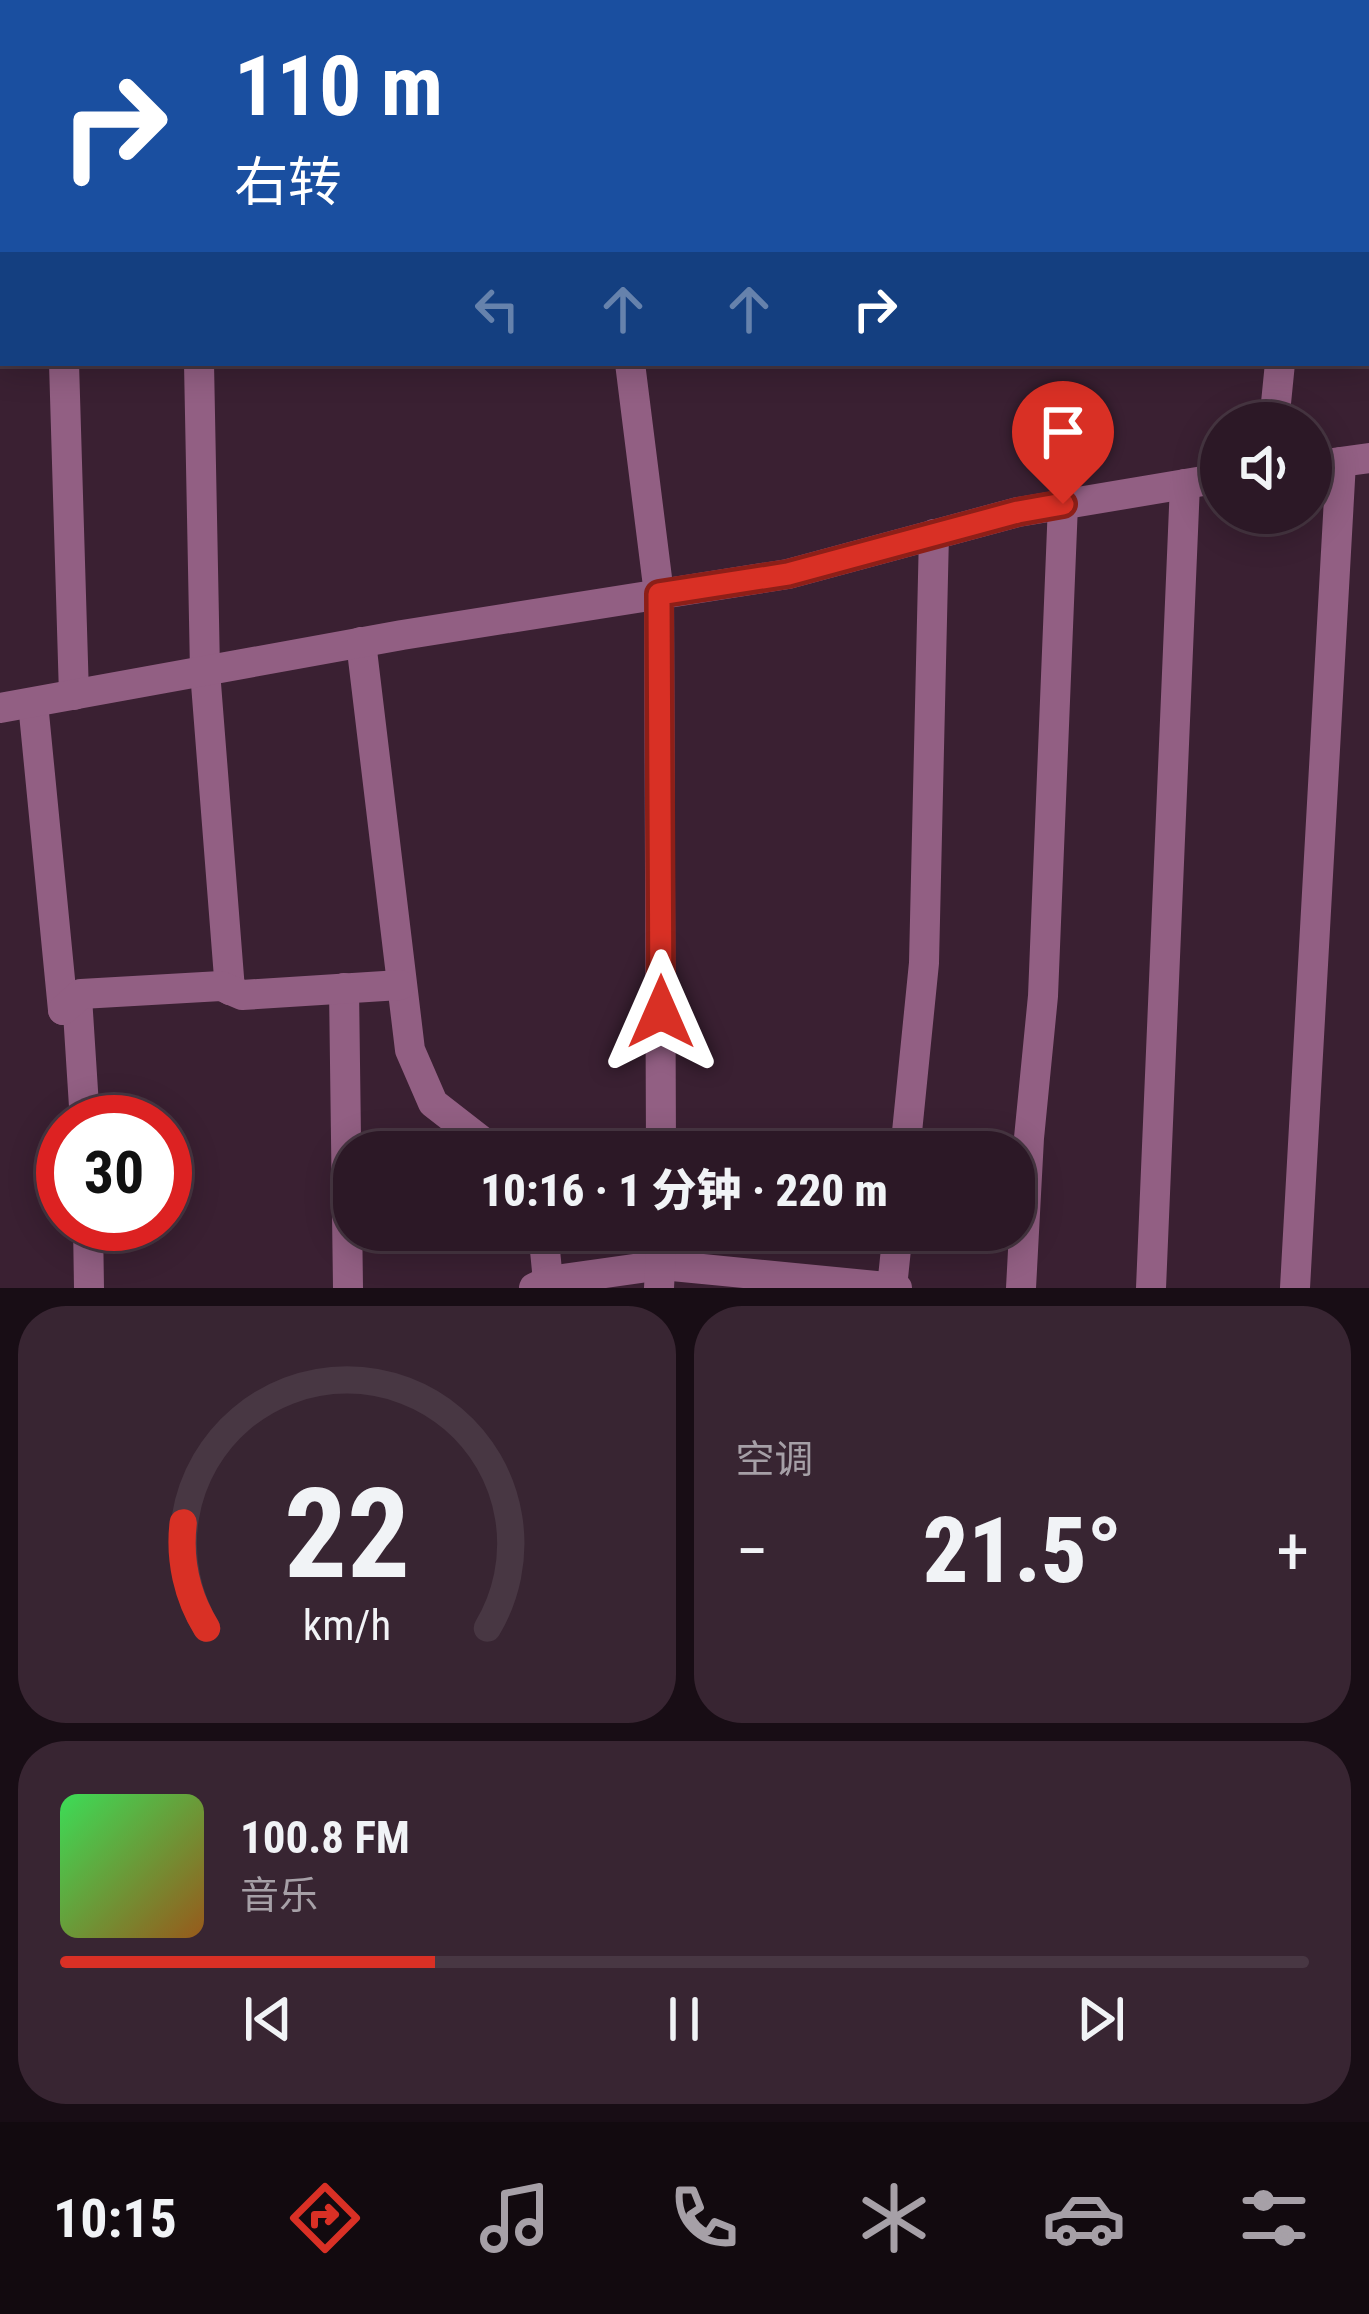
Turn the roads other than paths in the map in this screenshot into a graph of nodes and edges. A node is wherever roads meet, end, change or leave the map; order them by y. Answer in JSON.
{"nodes":[{"id":1,"x":64,"y":366,"type":"edge"},
{"id":2,"x":199,"y":366,"type":"edge"},
{"id":3,"x":630,"y":366,"type":"edge"},
{"id":4,"x":1280,"y":366,"type":"edge"},
{"id":5,"x":1276,"y":402,"type":"edge"},
{"id":6,"x":1340,"y":462,"type":"edge"},
{"id":7,"x":1200,"y":482,"type":"edge"},
{"id":8,"x":1185,"y":484,"type":"junction"},
{"id":9,"x":1063,"y":504,"type":"junction"},
{"id":10,"x":934,"y":534,"type":"junction"},
{"id":11,"x":659,"y":594,"type":"junction"},
{"id":12,"x":362,"y":642,"type":"junction"},
{"id":13,"x":205,"y":671,"type":"junction"},
{"id":14,"x":74,"y":695,"type":"junction"},
{"id":15,"x":33,"y":703,"type":"junction"},
{"id":16,"x":0,"y":708,"type":"edge"},
{"id":17,"x":400,"y":985,"type":"junction"},
{"id":18,"x":344,"y":988,"type":"junction"},
{"id":19,"x":230,"y":990,"type":"junction"},
{"id":20,"x":77,"y":997,"type":"junction"},
{"id":21,"x":84,"y":1095,"type":"edge"},
{"id":22,"x":469,"y":1131,"type":"edge"},
{"id":23,"x":662,"y":1131,"type":"edge"},
{"id":24,"x":907,"y":1131,"type":"edge"},
{"id":25,"x":88,"y":1251,"type":"edge"},
{"id":26,"x":542,"y":1251,"type":"edge"},
{"id":27,"x":897,"y":1251,"type":"edge"},
{"id":28,"x":660,"y":1277,"type":"edge"},
{"id":29,"x":788,"y":1281,"type":"edge"},
{"id":30,"x":541,"y":1284,"type":"edge"},
{"id":31,"x":89,"y":1288,"type":"edge"},
{"id":32,"x":348,"y":1288,"type":"edge"},
{"id":33,"x":894,"y":1288,"type":"edge"},
{"id":34,"x":1021,"y":1288,"type":"edge"},
{"id":35,"x":1151,"y":1288,"type":"edge"},
{"id":36,"x":1295,"y":1288,"type":"edge"}],
"edges":[{"from":1,"to":14,"type":"street"},
{"from":2,"to":13,"type":"street"},
{"from":3,"to":11,"type":"street"},
{"from":4,"to":5,"type":"street"},
{"from":6,"to":36,"type":"street"},
{"from":7,"to":8,"type":"street"},
{"from":8,"to":9,"type":"street"},
{"from":8,"to":35,"type":"street"},
{"from":9,"to":10,"type":"street"},
{"from":9,"to":34,"type":"street"},
{"from":10,"to":11,"type":"street"},
{"from":10,"to":24,"type":"street"},
{"from":11,"to":12,"type":"street"},
{"from":11,"to":23,"type":"street"},
{"from":12,"to":13,"type":"street"},
{"from":12,"to":17,"type":"street"},
{"from":13,"to":14,"type":"street"},
{"from":13,"to":19,"type":"street"},
{"from":14,"to":15,"type":"street"},
{"from":15,"to":16,"type":"street"},
{"from":15,"to":20,"type":"street"},
{"from":17,"to":18,"type":"street"},
{"from":17,"to":22,"type":"street"},
{"from":18,"to":19,"type":"street"},
{"from":18,"to":32,"type":"street"},
{"from":19,"to":20,"type":"street"},
{"from":20,"to":21,"type":"street"},
{"from":25,"to":31,"type":"street"},
{"from":26,"to":30,"type":"street"},
{"from":27,"to":33,"type":"street"},
{"from":28,"to":29,"type":"street"},
{"from":28,"to":30,"type":"street"},
{"from":29,"to":33,"type":"street"}]}
